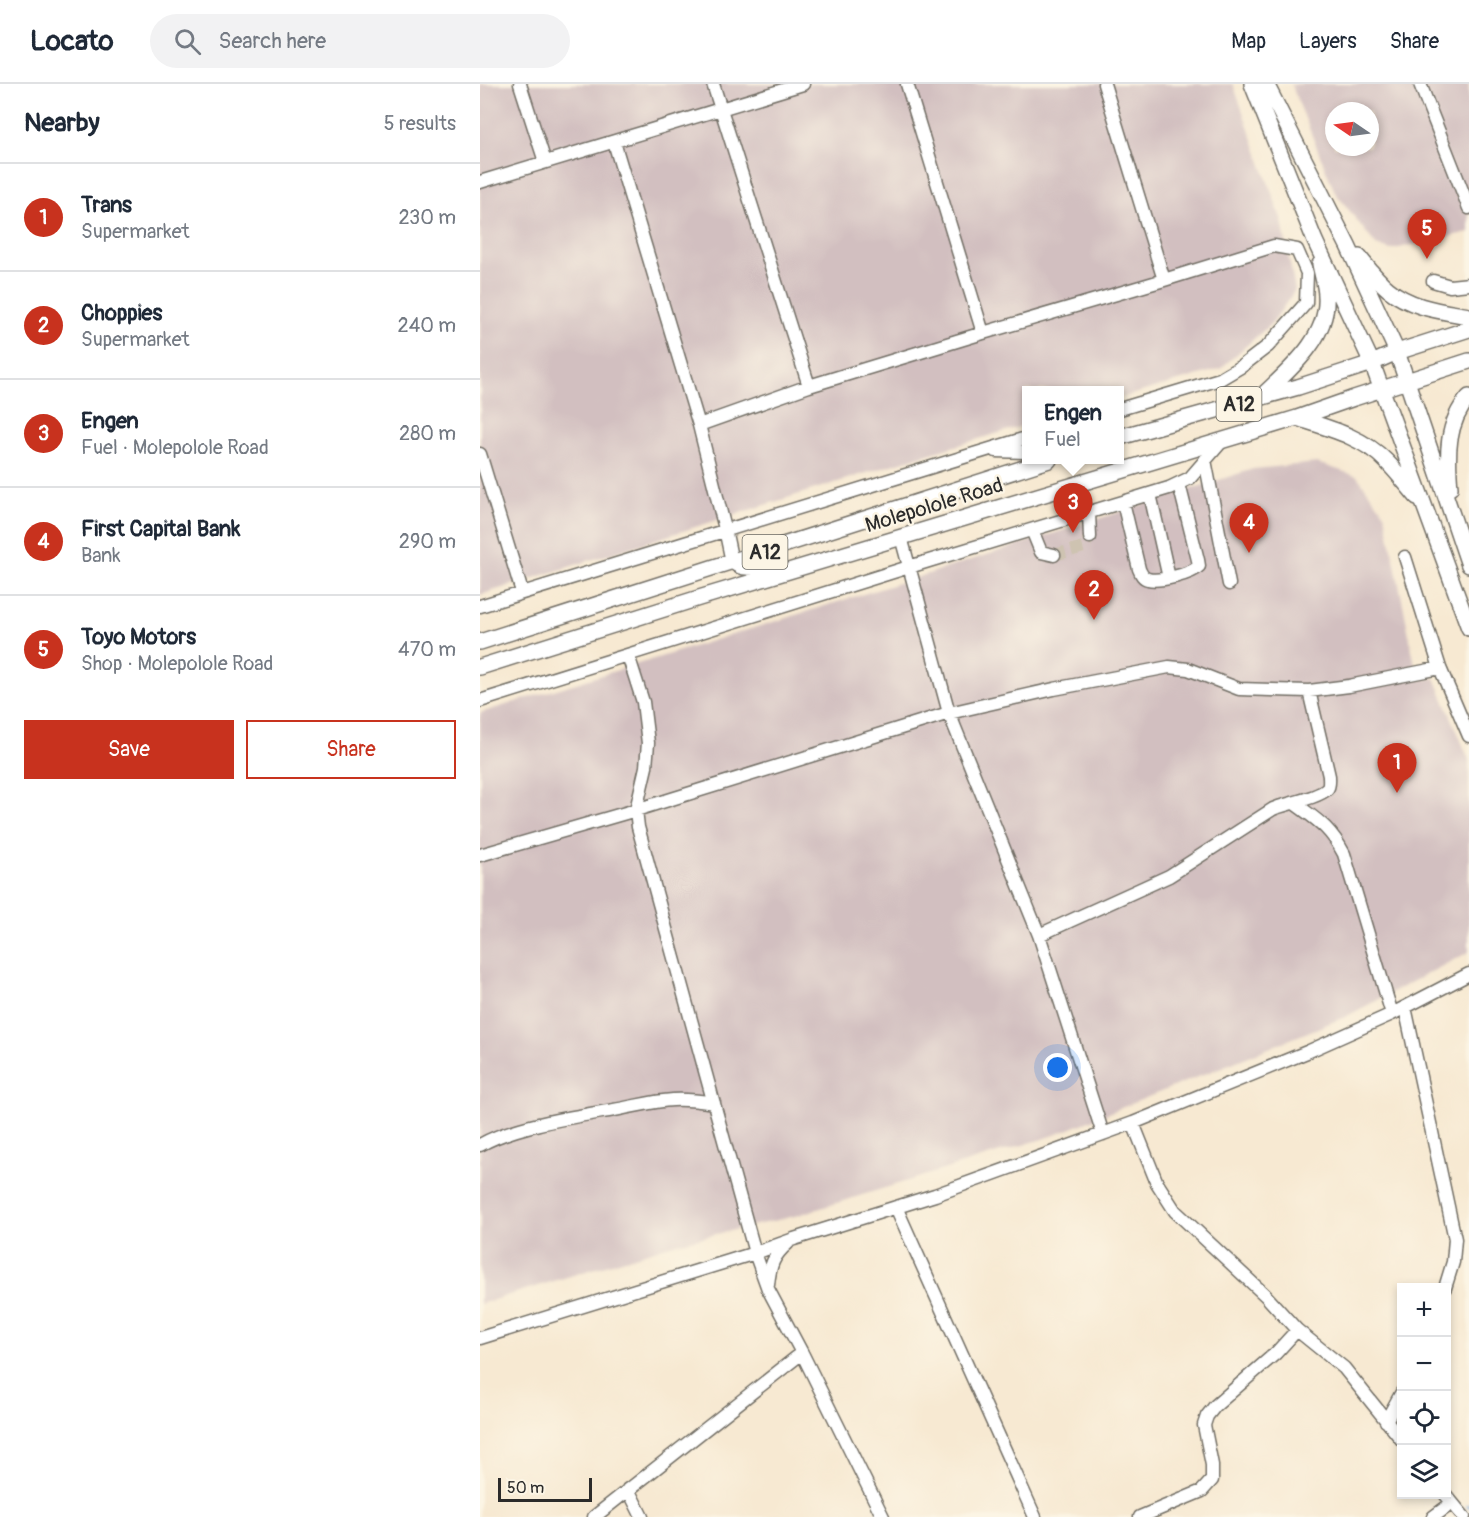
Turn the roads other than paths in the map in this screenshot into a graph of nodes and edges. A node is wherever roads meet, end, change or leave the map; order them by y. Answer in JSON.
{"nodes":[{"id":1,"x":520,"y":84,"type":"edge"},
{"id":2,"x":713,"y":84,"type":"edge"},
{"id":3,"x":803,"y":84,"type":"edge"},
{"id":4,"x":907,"y":84,"type":"edge"},
{"id":5,"x":1104,"y":84,"type":"edge"},
{"id":6,"x":1252,"y":84,"type":"edge"},
{"id":7,"x":1266,"y":84,"type":"edge"},
{"id":8,"x":1420,"y":84,"type":"edge"},
{"id":9,"x":721,"y":110,"type":"junction"},
{"id":10,"x":614,"y":142,"type":"junction"},
{"id":11,"x":545,"y":162,"type":"junction"},
{"id":12,"x":480,"y":182,"type":"edge"},
{"id":13,"x":1469,"y":208,"type":"edge"},
{"id":14,"x":1315,"y":241,"type":"junction"},
{"id":15,"x":1348,"y":246,"type":"junction"},
{"id":16,"x":1164,"y":280,"type":"junction"},
{"id":17,"x":1433,"y":281,"type":"dead end"},
{"id":18,"x":1469,"y":284,"type":"edge"},
{"id":19,"x":1469,"y":316,"type":"edge"},
{"id":20,"x":1469,"y":329,"type":"edge"},
{"id":21,"x":983,"y":333,"type":"junction"},
{"id":22,"x":1397,"y":352,"type":"junction"},
{"id":23,"x":1469,"y":361,"type":"edge"},
{"id":24,"x":1372,"y":363,"type":"junction"},
{"id":25,"x":1407,"y":381,"type":"junction"},
{"id":26,"x":809,"y":386,"type":"junction"},
{"id":27,"x":1381,"y":389,"type":"junction"},
{"id":28,"x":1469,"y":397,"type":"edge"},
{"id":29,"x":1260,"y":398,"type":"junction"},
{"id":30,"x":1124,"y":408,"type":"edge"},
{"id":31,"x":1297,"y":418,"type":"junction"},
{"id":32,"x":699,"y":425,"type":"junction"},
{"id":33,"x":1124,"y":436,"type":"edge"},
{"id":34,"x":1022,"y":439,"type":"edge"},
{"id":35,"x":1222,"y":441,"type":"junction"},
{"id":36,"x":986,"y":450,"type":"junction"},
{"id":37,"x":1022,"y":452,"type":"edge"},
{"id":38,"x":480,"y":454,"type":"edge"},
{"id":39,"x":1205,"y":460,"type":"junction"},
{"id":40,"x":1034,"y":464,"type":"edge"},
{"id":41,"x":1179,"y":484,"type":"junction"},
{"id":42,"x":1150,"y":494,"type":"junction"},
{"id":43,"x":1122,"y":502,"type":"junction"},
{"id":44,"x":1425,"y":506,"type":"junction"},
{"id":45,"x":1452,"y":511,"type":"junction"},
{"id":46,"x":1089,"y":513,"type":"junction"},
{"id":47,"x":725,"y":529,"type":"junction"},
{"id":48,"x":1032,"y":530,"type":"junction"},
{"id":49,"x":901,"y":537,"type":"junction"},
{"id":50,"x":1090,"y":537,"type":"dead end"},
{"id":51,"x":1054,"y":555,"type":"dead end"},
{"id":52,"x":1405,"y":557,"type":"dead end"},
{"id":53,"x":732,"y":562,"type":"junction"},
{"id":54,"x":1469,"y":565,"type":"edge"},
{"id":55,"x":909,"y":567,"type":"junction"},
{"id":56,"x":774,"y":576,"type":"junction"},
{"id":57,"x":1169,"y":578,"type":"junction"},
{"id":58,"x":1229,"y":584,"type":"dead end"},
{"id":59,"x":522,"y":592,"type":"junction"},
{"id":60,"x":480,"y":606,"type":"edge"},
{"id":61,"x":1469,"y":628,"type":"edge"},
{"id":62,"x":480,"y":642,"type":"edge"},
{"id":63,"x":628,"y":655,"type":"junction"},
{"id":64,"x":480,"y":667,"type":"edge"},
{"id":65,"x":1440,"y":668,"type":"junction"},
{"id":66,"x":1309,"y":691,"type":"junction"},
{"id":67,"x":480,"y":701,"type":"edge"},
{"id":68,"x":949,"y":713,"type":"junction"},
{"id":69,"x":1469,"y":736,"type":"edge"},
{"id":70,"x":1294,"y":803,"type":"junction"},
{"id":71,"x":636,"y":810,"type":"junction"},
{"id":72,"x":480,"y":855,"type":"edge"},
{"id":73,"x":1039,"y":935,"type":"junction"},
{"id":74,"x":1469,"y":974,"type":"edge"},
{"id":75,"x":1405,"y":1007,"type":"junction"},
{"id":76,"x":1392,"y":1014,"type":"junction"},
{"id":77,"x":714,"y":1103,"type":"junction"},
{"id":78,"x":1133,"y":1123,"type":"junction"},
{"id":79,"x":1102,"y":1134,"type":"junction"},
{"id":80,"x":480,"y":1145,"type":"edge"},
{"id":81,"x":896,"y":1207,"type":"junction"},
{"id":82,"x":794,"y":1239,"type":"junction"},
{"id":83,"x":755,"y":1253,"type":"junction"},
{"id":84,"x":1446,"y":1283,"type":"edge"},
{"id":85,"x":768,"y":1289,"type":"junction"},
{"id":86,"x":1297,"y":1330,"type":"junction"},
{"id":87,"x":480,"y":1338,"type":"edge"},
{"id":88,"x":802,"y":1353,"type":"junction"},
{"id":89,"x":1397,"y":1400,"type":"edge"},
{"id":90,"x":1386,"y":1421,"type":"junction"},
{"id":91,"x":1397,"y":1435,"type":"edge"},
{"id":92,"x":628,"y":1489,"type":"junction"},
{"id":93,"x":1449,"y":1499,"type":"edge"},
{"id":94,"x":1469,"y":1515,"type":"edge"},
{"id":95,"x":594,"y":1517,"type":"edge"},
{"id":96,"x":642,"y":1517,"type":"edge"},
{"id":97,"x":883,"y":1517,"type":"edge"},
{"id":98,"x":1035,"y":1517,"type":"edge"},
{"id":99,"x":1140,"y":1517,"type":"edge"},
{"id":100,"x":1433,"y":1517,"type":"edge"},
{"id":101,"x":1464,"y":1517,"type":"edge"}],
"edges":[{"from":1,"to":11,"type":"street"},
{"from":2,"to":9,"type":"street"},
{"from":3,"to":9,"type":"street"},
{"from":4,"to":21,"type":"street"},
{"from":5,"to":16,"type":"street"},
{"from":6,"to":14,"type":"main road"},
{"from":7,"to":15,"type":"main road"},
{"from":8,"to":13,"type":"street"},
{"from":9,"to":10,"type":"street"},
{"from":9,"to":26,"type":"street"},
{"from":10,"to":11,"type":"street"},
{"from":10,"to":32,"type":"street"},
{"from":11,"to":12,"type":"street"},
{"from":14,"to":24,"type":"main road"},
{"from":14,"to":29,"type":"main road"},
{"from":15,"to":19,"type":"main road"},
{"from":15,"to":22,"type":"main road"},
{"from":16,"to":21,"type":"street"},
{"from":16,"to":30,"type":"street"},
{"from":17,"to":18,"type":"street"},
{"from":20,"to":22,"type":"main road","number":"A12"},
{"from":21,"to":26,"type":"street"},
{"from":22,"to":24,"type":"main road","number":"A12"},
{"from":22,"to":25,"type":"main road"},
{"from":23,"to":25,"type":"main road","name":"Molepolole Road","number":"A12"},
{"from":24,"to":27,"type":"main road"},
{"from":24,"to":29,"type":"main road","number":"A12"},
{"from":25,"to":27,"type":"main road","name":"Molepolole Road","number":"A12"},
{"from":25,"to":45,"type":"main road"},
{"from":26,"to":32,"type":"street"},
{"from":27,"to":31,"type":"main road","name":"Molepolole Road","number":"A12"},
{"from":27,"to":44,"type":"main road"},
{"from":28,"to":45,"type":"main road"},
{"from":29,"to":33,"type":"main road","number":"A12"},
{"from":31,"to":35,"type":"main road","name":"Molepolole Road","number":"A12"},
{"from":31,"to":44,"type":"main road"},
{"from":32,"to":47,"type":"street"},
{"from":34,"to":36,"type":"street"},
{"from":35,"to":39,"type":"street"},
{"from":35,"to":49,"type":"main road","name":"Molepolole Road","number":"A12"},
{"from":36,"to":37,"type":"street"},
{"from":36,"to":47,"type":"street"},
{"from":38,"to":59,"type":"street"},
{"from":39,"to":41,"type":"street"},
{"from":39,"to":58,"type":"street"},
{"from":40,"to":53,"type":"main road","name":"Molepolole Road","number":"A12"},
{"from":41,"to":42,"type":"street"},
{"from":41,"to":57,"type":"street"},
{"from":42,"to":43,"type":"street"},
{"from":42,"to":57,"type":"street"},
{"from":43,"to":46,"type":"street"},
{"from":43,"to":57,"type":"street"},
{"from":44,"to":61,"type":"main road"},
{"from":45,"to":54,"type":"main road"},
{"from":46,"to":48,"type":"street"},
{"from":46,"to":50,"type":"street"},
{"from":47,"to":53,"type":"street"},
{"from":47,"to":59,"type":"street"},
{"from":48,"to":51,"type":"street"},
{"from":48,"to":55,"type":"street"},
{"from":49,"to":55,"type":"street"},
{"from":49,"to":56,"type":"main road","name":"Molepolole Road","number":"A12"},
{"from":52,"to":65,"type":"street"},
{"from":53,"to":56,"type":"street"},
{"from":53,"to":62,"type":"main road","name":"Molepolole Road","number":"A12"},
{"from":55,"to":63,"type":"street"},
{"from":55,"to":68,"type":"street"},
{"from":56,"to":64,"type":"main road","name":"Molepolole Road","number":"A12"},
{"from":59,"to":60,"type":"street"},
{"from":63,"to":67,"type":"street"},
{"from":63,"to":71,"type":"street"},
{"from":65,"to":66,"type":"street"},
{"from":65,"to":69,"type":"street"},
{"from":66,"to":68,"type":"street"},
{"from":66,"to":70,"type":"street"},
{"from":68,"to":71,"type":"street"},
{"from":68,"to":73,"type":"street"},
{"from":70,"to":73,"type":"street"},
{"from":70,"to":76,"type":"street"},
{"from":71,"to":72,"type":"street"},
{"from":71,"to":77,"type":"street"},
{"from":73,"to":79,"type":"street"},
{"from":74,"to":75,"type":"street"},
{"from":75,"to":76,"type":"street"},
{"from":75,"to":84,"type":"street"},
{"from":76,"to":78,"type":"street"},
{"from":77,"to":80,"type":"street"},
{"from":77,"to":83,"type":"street"},
{"from":78,"to":79,"type":"street"},
{"from":78,"to":86,"type":"street"},
{"from":79,"to":81,"type":"street"},
{"from":81,"to":82,"type":"street"},
{"from":81,"to":98,"type":"street"},
{"from":82,"to":83,"type":"street"},
{"from":82,"to":85,"type":"street"},
{"from":83,"to":85,"type":"street"},
{"from":83,"to":87,"type":"street"},
{"from":85,"to":88,"type":"street"},
{"from":86,"to":90,"type":"street"},
{"from":86,"to":99,"type":"street"},
{"from":88,"to":92,"type":"street"},
{"from":88,"to":97,"type":"street"},
{"from":89,"to":90,"type":"street"},
{"from":90,"to":91,"type":"street"},
{"from":92,"to":95,"type":"street"},
{"from":92,"to":96,"type":"street"},
{"from":93,"to":100,"type":"street"},
{"from":93,"to":101,"type":"street"},
{"from":94,"to":101,"type":"street"}]}
